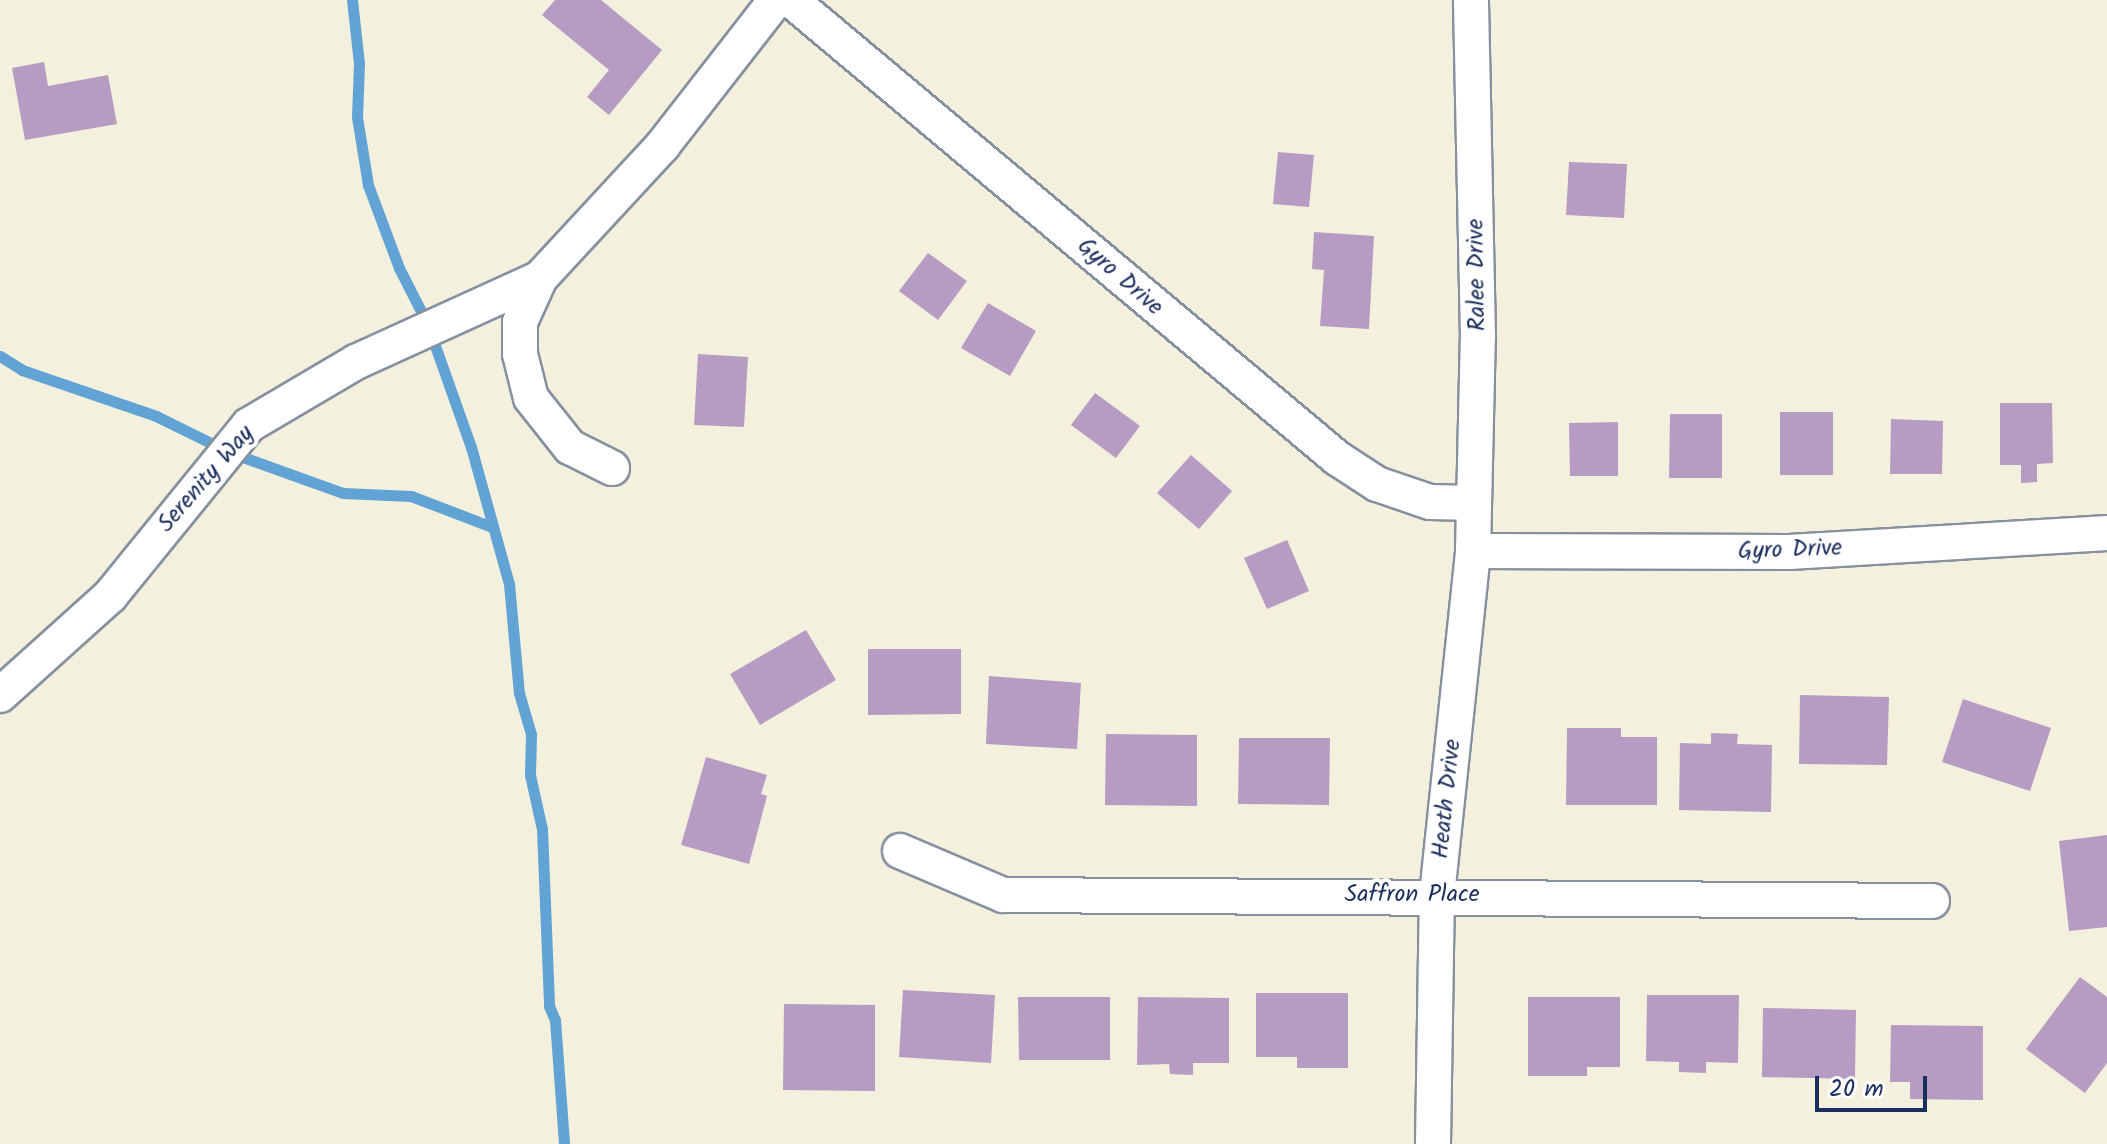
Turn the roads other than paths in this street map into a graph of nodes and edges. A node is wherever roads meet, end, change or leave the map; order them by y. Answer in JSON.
{"nodes":[{"id":1,"x":776,"y":0,"type":"edge"},
{"id":2,"x":791,"y":0,"type":"edge"},
{"id":3,"x":1471,"y":0,"type":"edge"},
{"id":4,"x":540,"y":278,"type":"junction"},
{"id":5,"x":612,"y":468,"type":"dead end"},
{"id":6,"x":1474,"y":503,"type":"junction"},
{"id":7,"x":2107,"y":533,"type":"edge"},
{"id":8,"x":1473,"y":551,"type":"junction"},
{"id":9,"x":0,"y":695,"type":"edge"},
{"id":10,"x":900,"y":851,"type":"dead end"},
{"id":11,"x":1437,"y":895,"type":"junction"},
{"id":12,"x":1932,"y":901,"type":"dead end"},
{"id":13,"x":1433,"y":1144,"type":"edge"}],
"edges":[{"from":1,"to":4,"type":"street","name":"Serenity Way"},
{"from":2,"to":6,"type":"street","name":"Gyro Drive"},
{"from":3,"to":6,"type":"street","name":"Ralee Drive"},
{"from":4,"to":5,"type":"street","name":"Serenity Way"},
{"from":4,"to":9,"type":"street","name":"Serenity Way"},
{"from":6,"to":8,"type":"street","name":"Ralee Drive"},
{"from":7,"to":8,"type":"street","name":"Gyro Drive"},
{"from":8,"to":11,"type":"street","name":"Heath Drive"},
{"from":10,"to":11,"type":"street","name":"Saffron Place"},
{"from":11,"to":12,"type":"street","name":"Saffron Place"},
{"from":11,"to":13,"type":"street","name":"Heath Drive"}]}
